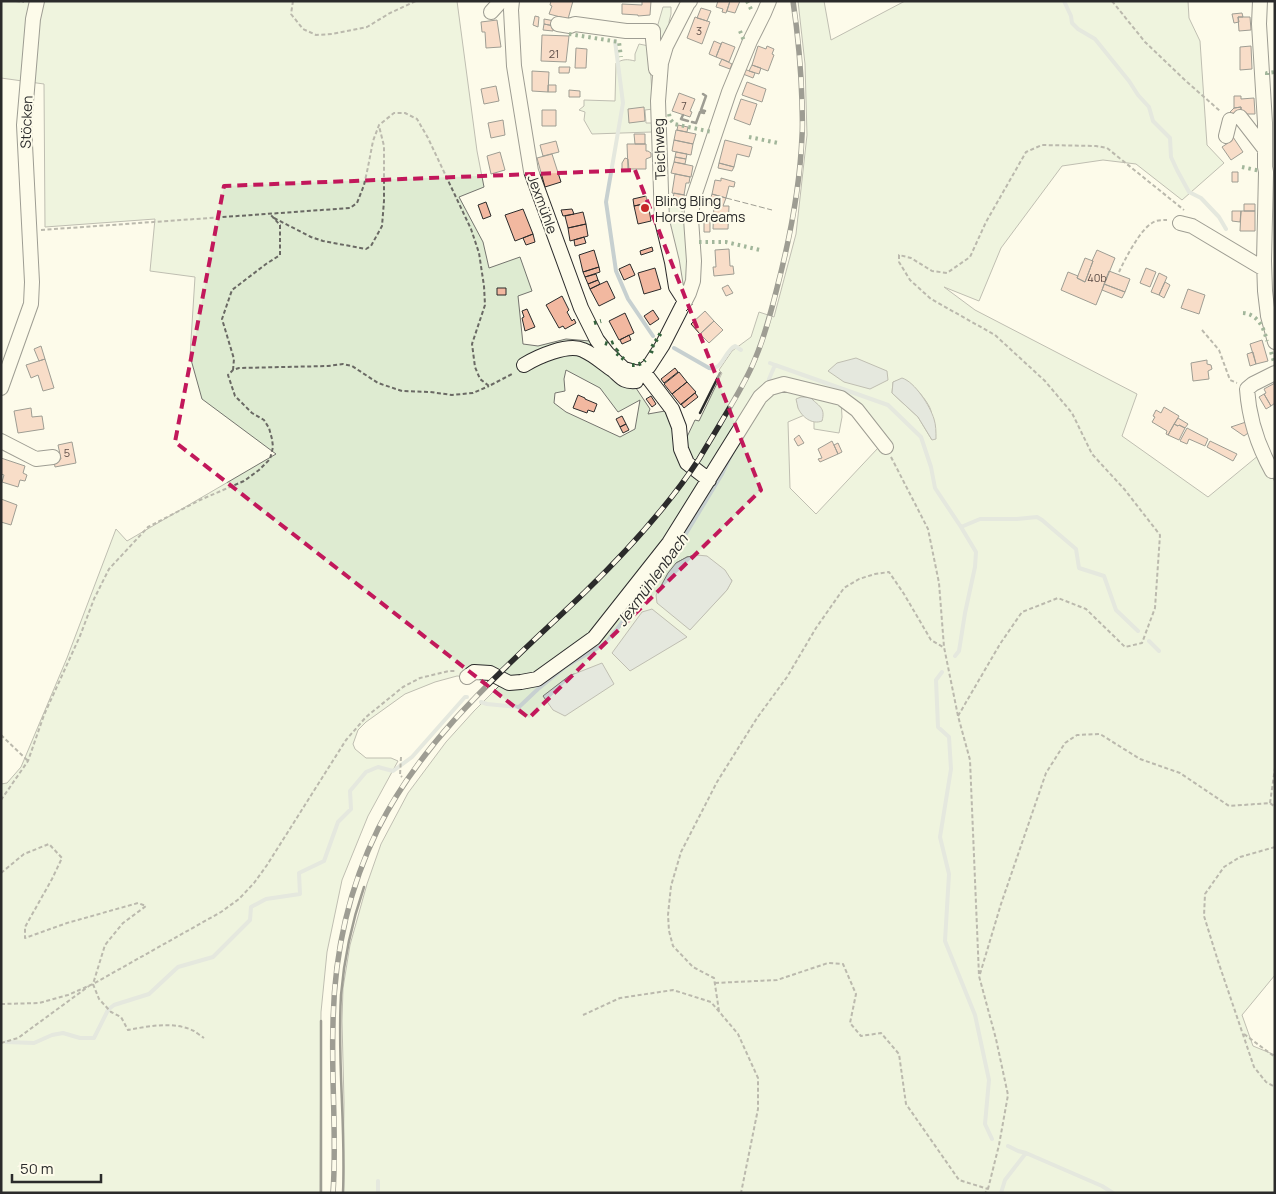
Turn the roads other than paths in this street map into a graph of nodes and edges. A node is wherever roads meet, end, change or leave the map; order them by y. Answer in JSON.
{"nodes":[{"id":1,"x":37,"y":1,"type":"edge"},
{"id":2,"x":501,"y":1,"type":"edge"},
{"id":3,"x":512,"y":1,"type":"edge"},
{"id":4,"x":690,"y":1,"type":"edge"},
{"id":5,"x":769,"y":1,"type":"edge"},
{"id":6,"x":1260,"y":1,"type":"edge"},
{"id":7,"x":491,"y":12,"type":"dead end"},
{"id":8,"x":558,"y":24,"type":"dead end"},
{"id":9,"x":658,"y":95,"type":"junction"},
{"id":10,"x":1226,"y":136,"type":"dead end"},
{"id":11,"x":1264,"y":148,"type":"junction"},
{"id":12,"x":1183,"y":217,"type":"road end"},
{"id":13,"x":1264,"y":269,"type":"junction"},
{"id":14,"x":685,"y":300,"type":"junction"},
{"id":15,"x":1275,"y":342,"type":"edge"},
{"id":16,"x":524,"y":366,"type":"road end"},
{"id":17,"x":641,"y":372,"type":"junction"},
{"id":18,"x":1275,"y":373,"type":"edge"},
{"id":19,"x":1,"y":388,"type":"edge"},
{"id":20,"x":1,"y":441,"type":"edge"},
{"id":21,"x":886,"y":446,"type":"road end"},
{"id":22,"x":53,"y":457,"type":"dead end"},
{"id":23,"x":1272,"y":471,"type":"dead end"},
{"id":24,"x":709,"y":480,"type":"junction"},
{"id":25,"x":470,"y":674,"type":"road end"}],
"edges":[{"from":1,"to":19,"type":"street","name":"Stöcken"},
{"from":2,"to":7,"type":"street"},
{"from":3,"to":17,"type":"street","name":"Jexmühle"},
{"from":4,"to":9,"type":"street","name":"Teichweg"},
{"from":5,"to":14,"type":"street"},
{"from":6,"to":11,"type":"street"},
{"from":8,"to":9,"type":"street"},
{"from":9,"to":14,"type":"street","name":"Teichweg"},
{"from":10,"to":11,"type":"street"},
{"from":11,"to":13,"type":"street"},
{"from":12,"to":13,"type":"street"},
{"from":13,"to":15,"type":"street"},
{"from":14,"to":17,"type":"street"},
{"from":16,"to":17,"type":"street"},
{"from":17,"to":24,"type":"street","name":"Jexmühle"},
{"from":18,"to":23,"type":"street"},
{"from":20,"to":22,"type":"street"},
{"from":21,"to":24,"type":"street"},
{"from":24,"to":25,"type":"street"}]}
